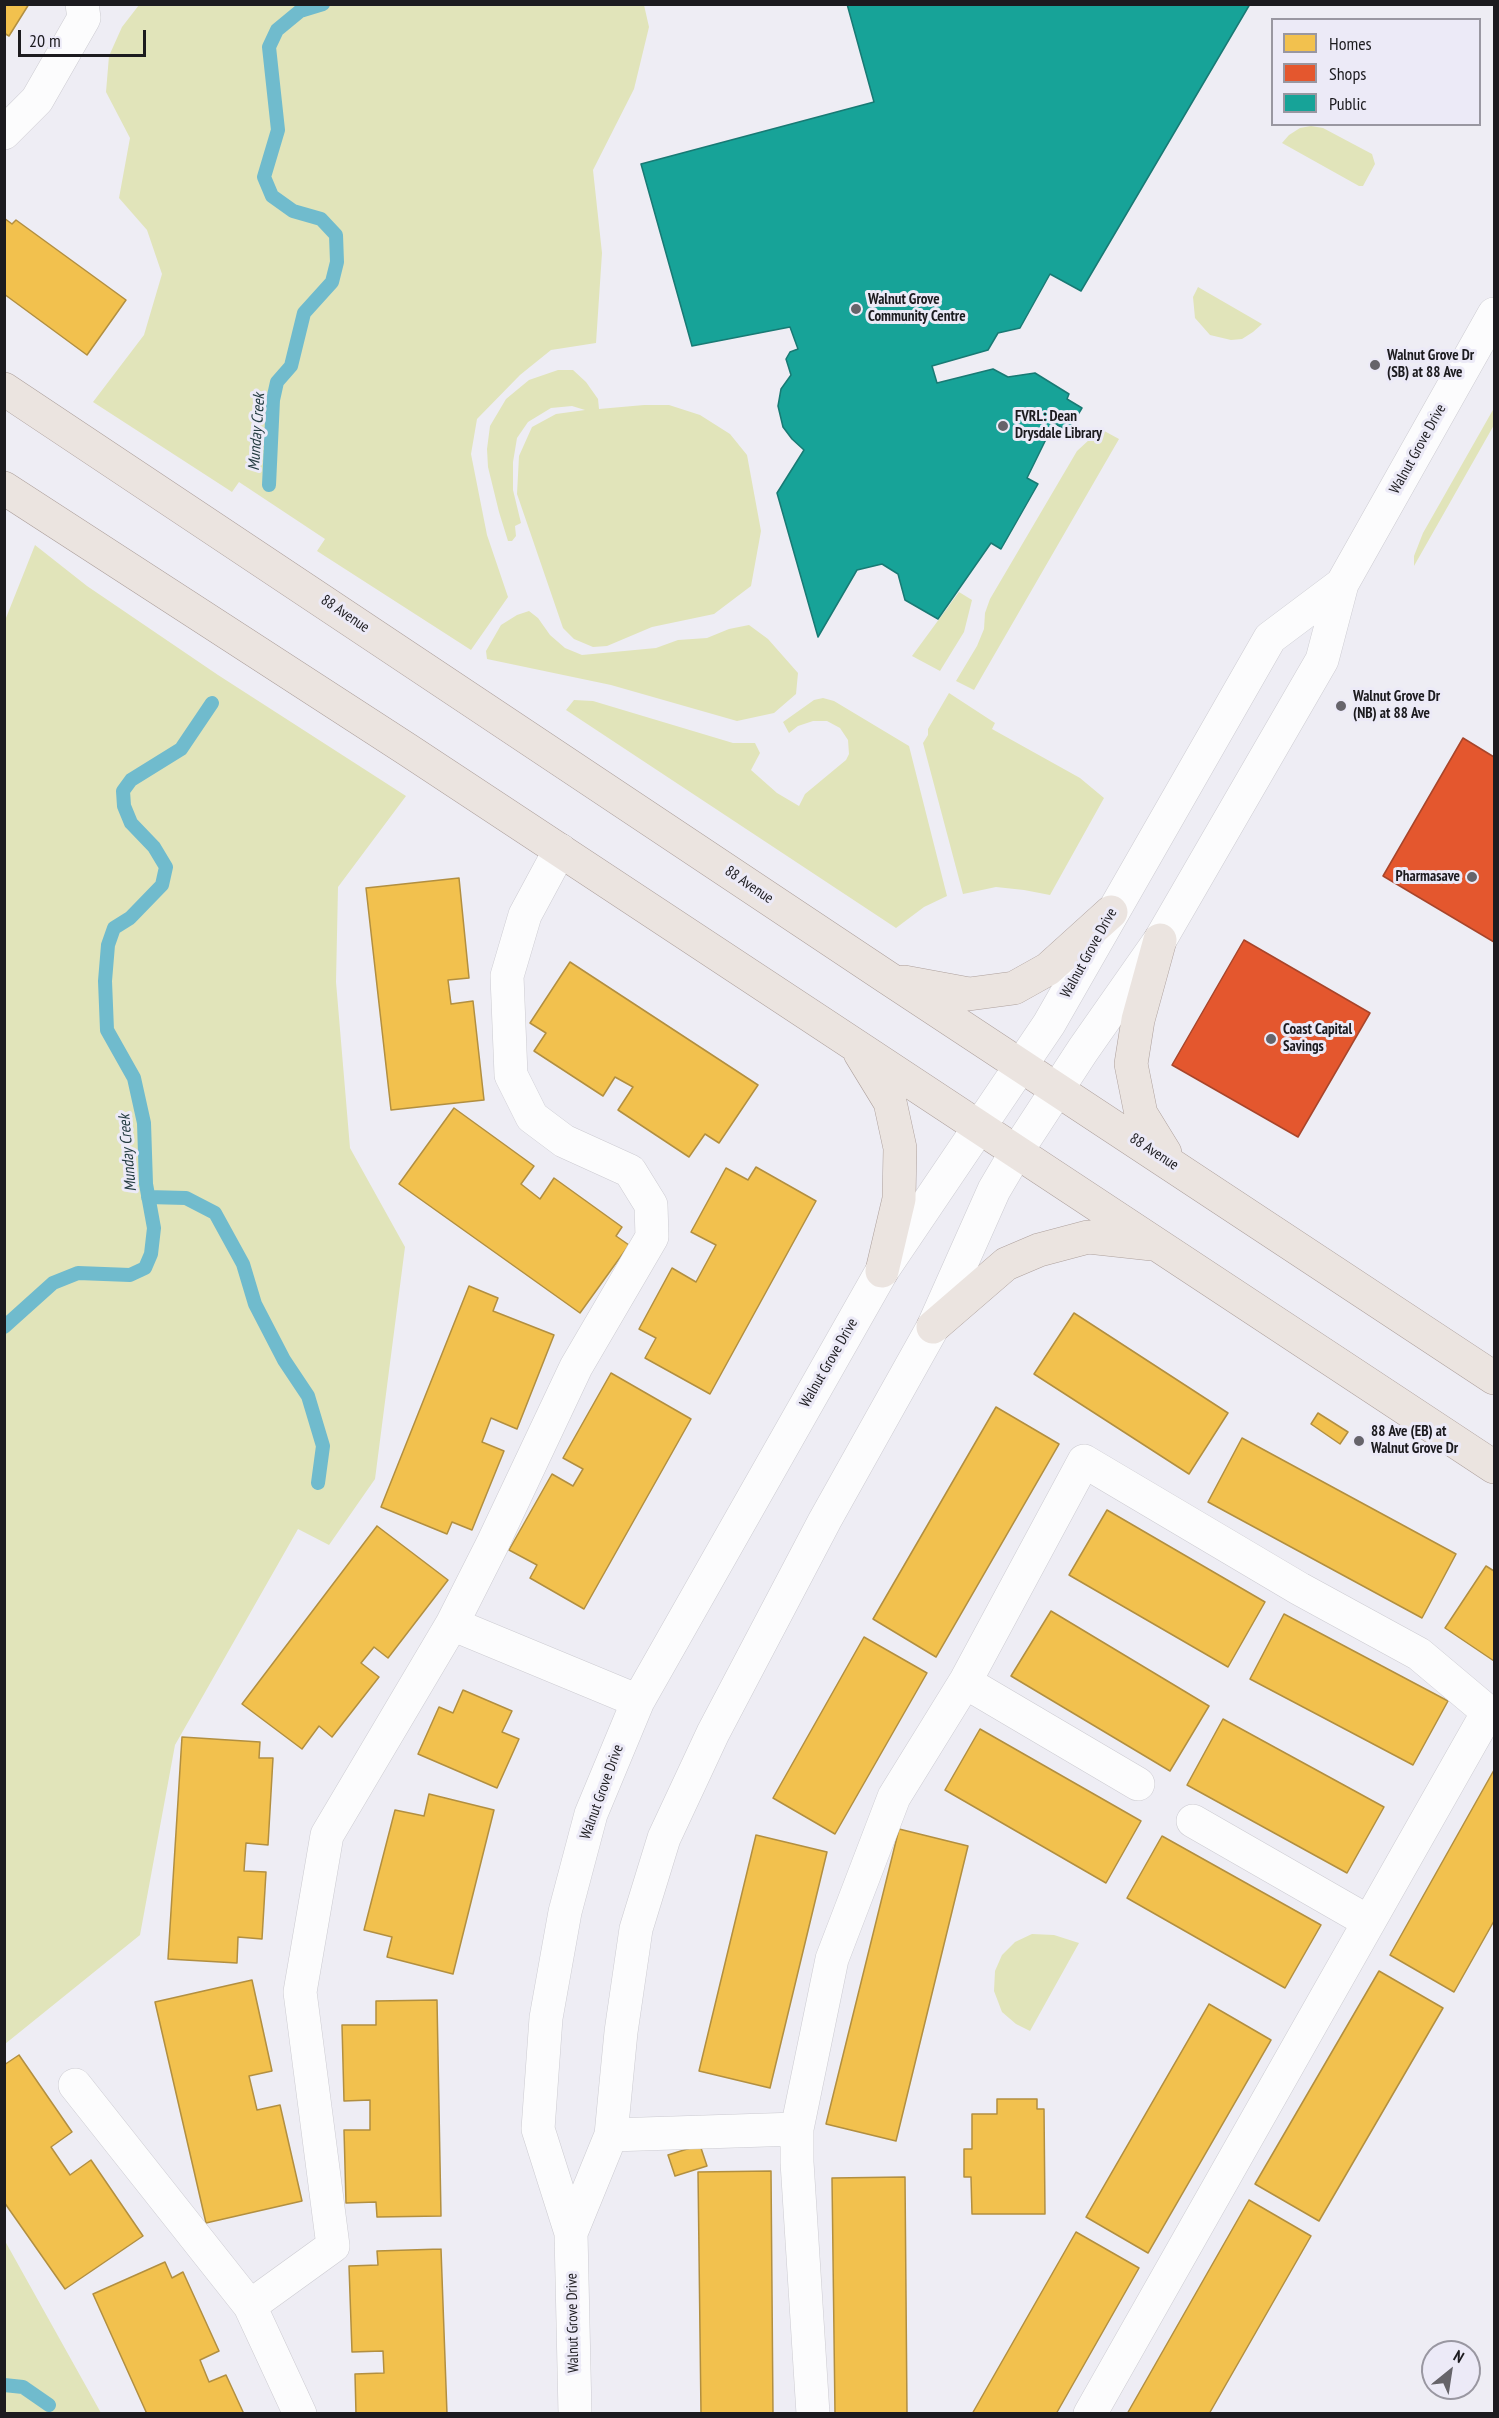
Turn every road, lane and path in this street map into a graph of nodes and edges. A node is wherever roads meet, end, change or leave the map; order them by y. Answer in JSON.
{"nodes":[{"id":1,"x":82,"y":4,"type":"edge"},
{"id":2,"x":4,"y":133,"type":"edge"},
{"id":3,"x":1494,"y":314,"type":"edge"},
{"id":4,"x":4,"y":389,"type":"edge"},
{"id":5,"x":4,"y":488,"type":"edge"},
{"id":6,"x":1342,"y":584,"type":"junction"},
{"id":7,"x":560,"y":850,"type":"junction"},
{"id":8,"x":1112,"y":912,"type":"junction"},
{"id":9,"x":1160,"y":940,"type":"junction"},
{"id":10,"x":888,"y":978,"type":"junction"},
{"id":11,"x":854,"y":1044,"type":"junction"},
{"id":12,"x":1021,"y":1065,"type":"junction"},
{"id":13,"x":1058,"y":1089,"type":"junction"},
{"id":14,"x":980,"y":1126,"type":"junction"},
{"id":15,"x":1017,"y":1151,"type":"junction"},
{"id":16,"x":1170,"y":1163,"type":"junction"},
{"id":17,"x":1158,"y":1245,"type":"junction"},
{"id":18,"x":882,"y":1271,"type":"junction"},
{"id":19,"x":933,"y":1327,"type":"junction"},
{"id":20,"x":1494,"y":1378,"type":"edge"},
{"id":21,"x":1494,"y":1467,"type":"edge"},
{"id":22,"x":452,"y":1624,"type":"junction"},
{"id":23,"x":965,"y":1682,"type":"junction"},
{"id":24,"x":638,"y":1701,"type":"junction"},
{"id":25,"x":1138,"y":1784,"type":"dead end"},
{"id":26,"x":1193,"y":1821,"type":"dead end"},
{"id":27,"x":1369,"y":1922,"type":"junction"},
{"id":28,"x":75,"y":2085,"type":"dead end"},
{"id":29,"x":797,"y":2129,"type":"junction"},
{"id":30,"x":611,"y":2135,"type":"junction"},
{"id":31,"x":571,"y":2233,"type":"junction"},
{"id":32,"x":250,"y":2306,"type":"junction"},
{"id":33,"x":300,"y":2414,"type":"edge"},
{"id":34,"x":575,"y":2414,"type":"edge"},
{"id":35,"x":813,"y":2414,"type":"edge"},
{"id":36,"x":1090,"y":2414,"type":"edge"}],
"edges":[{"from":1,"to":2,"type":"street"},
{"from":3,"to":6,"type":"street","name":"Walnut Grove Drive"},
{"from":4,"to":10,"type":"main road","name":"88 Avenue"},
{"from":5,"to":7,"type":"main road"},
{"from":6,"to":8,"type":"street","name":"Walnut Grove Drive"},
{"from":6,"to":9,"type":"street","name":"Walnut Grove Drive"},
{"from":7,"to":11,"type":"main road"},
{"from":7,"to":22,"type":"street"},
{"from":8,"to":10,"type":"main road"},
{"from":8,"to":12,"type":"street","name":"Walnut Grove Drive"},
{"from":9,"to":13,"type":"street","name":"Walnut Grove Drive"},
{"from":9,"to":16,"type":"main road"},
{"from":10,"to":12,"type":"main road","name":"88 Avenue"},
{"from":11,"to":14,"type":"main road"},
{"from":11,"to":18,"type":"main road"},
{"from":12,"to":13,"type":"main road","name":"88 Avenue"},
{"from":12,"to":14,"type":"street","name":"Walnut Grove Drive"},
{"from":13,"to":15,"type":"street","name":"Walnut Grove Drive"},
{"from":13,"to":16,"type":"main road","name":"88 Avenue"},
{"from":14,"to":15,"type":"main road"},
{"from":14,"to":18,"type":"street","name":"Walnut Grove Drive"},
{"from":15,"to":17,"type":"main road"},
{"from":15,"to":19,"type":"street","name":"Walnut Grove Drive"},
{"from":16,"to":20,"type":"main road","name":"88 Avenue"},
{"from":17,"to":19,"type":"main road"},
{"from":17,"to":21,"type":"main road"},
{"from":18,"to":24,"type":"street","name":"Walnut Grove Drive"},
{"from":19,"to":30,"type":"street","name":"Walnut Grove Drive"},
{"from":22,"to":24,"type":"street"},
{"from":22,"to":32,"type":"street"},
{"from":23,"to":25,"type":"street"},
{"from":23,"to":27,"type":"street"},
{"from":23,"to":29,"type":"street"},
{"from":24,"to":31,"type":"street","name":"Walnut Grove Drive"},
{"from":26,"to":27,"type":"street"},
{"from":27,"to":36,"type":"street"},
{"from":28,"to":32,"type":"street"},
{"from":29,"to":30,"type":"street"},
{"from":29,"to":35,"type":"street"},
{"from":30,"to":31,"type":"street","name":"Walnut Grove Drive"},
{"from":31,"to":34,"type":"street","name":"Walnut Grove Drive"},
{"from":32,"to":33,"type":"street"}]}
